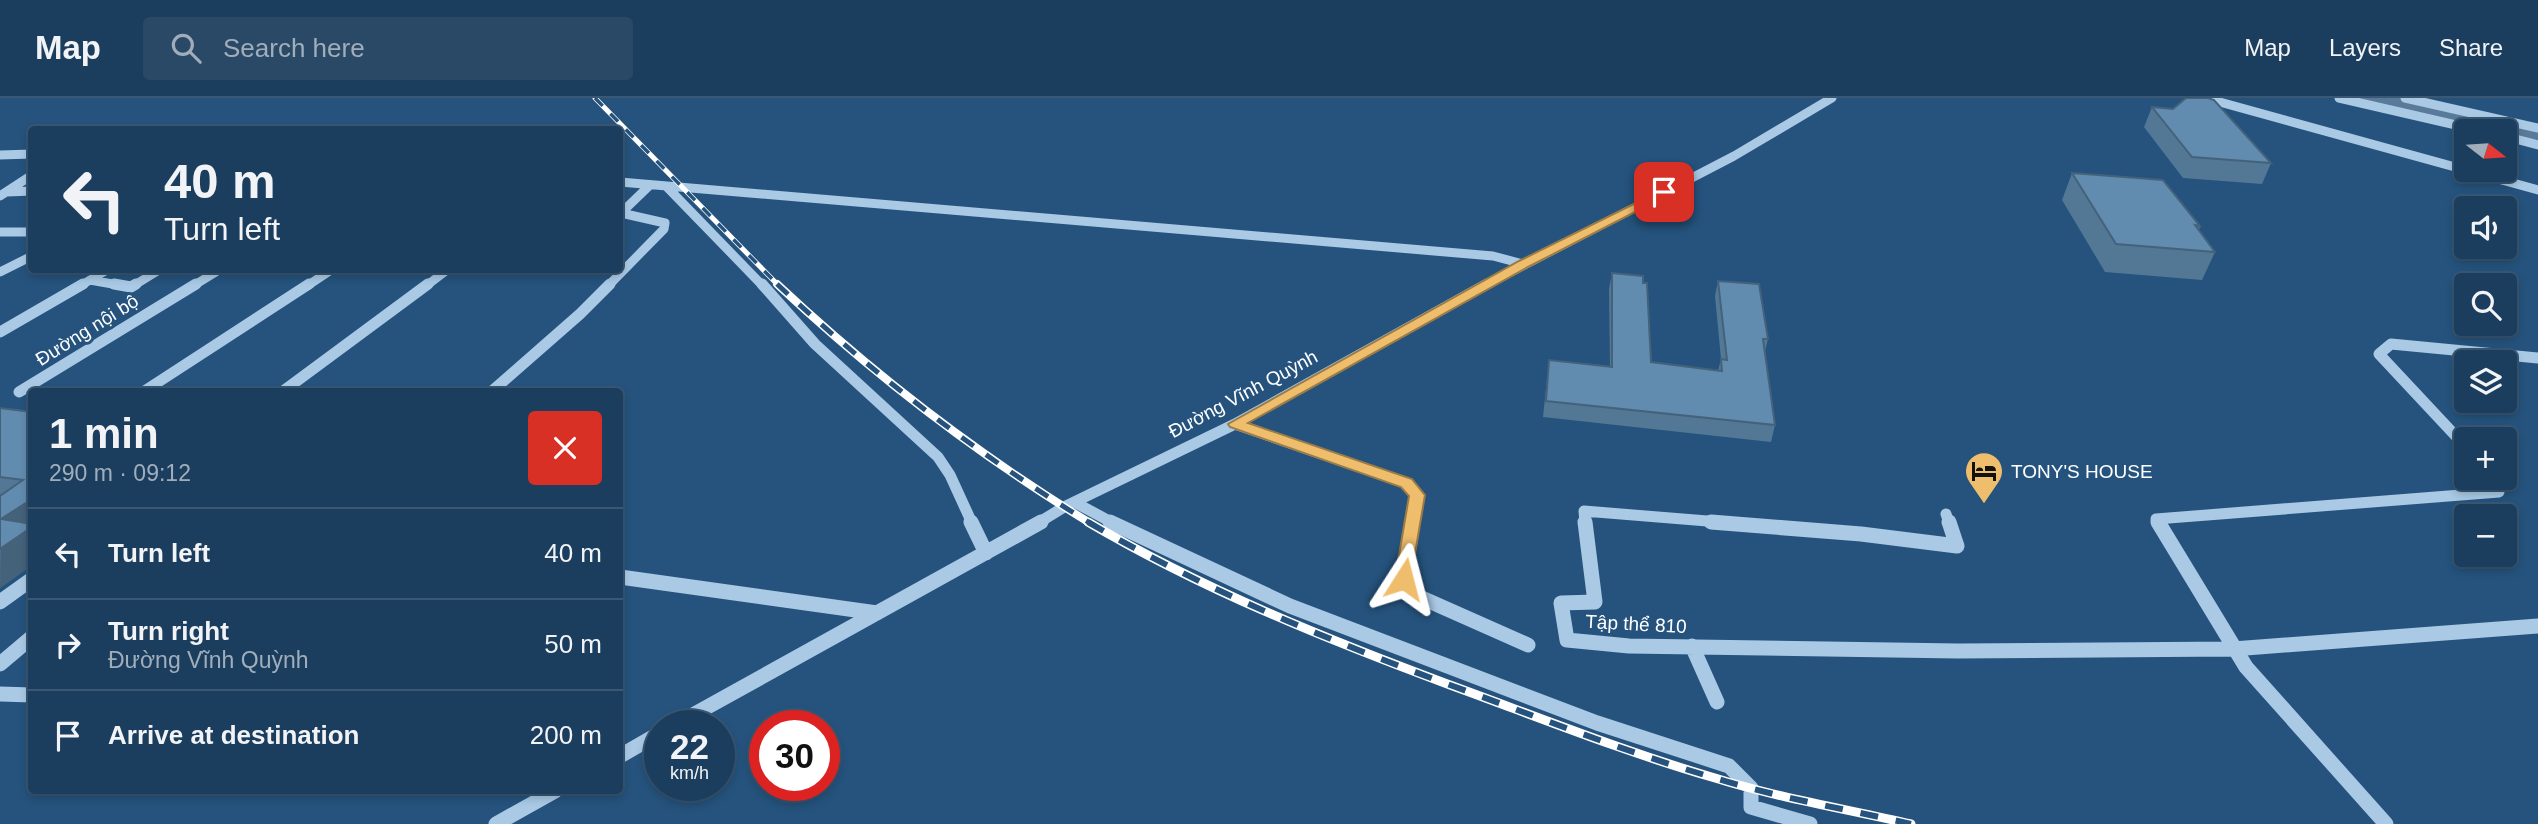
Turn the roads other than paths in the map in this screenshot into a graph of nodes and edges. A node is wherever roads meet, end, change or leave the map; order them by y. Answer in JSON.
{"nodes":[{"id":1,"x":1832,"y":98,"type":"edge"},
{"id":2,"x":2205,"y":98,"type":"edge"},
{"id":3,"x":2339,"y":98,"type":"edge"},
{"id":4,"x":2405,"y":98,"type":"edge"},
{"id":5,"x":2454,"y":125,"type":"edge"},
{"id":6,"x":2538,"y":128,"type":"edge"},
{"id":7,"x":2517,"y":139,"type":"edge"},
{"id":8,"x":2538,"y":145,"type":"edge"},
{"id":9,"x":28,"y":154,"type":"edge"},
{"id":10,"x":0,"y":155,"type":"edge"},
{"id":11,"x":28,"y":177,"type":"edge"},
{"id":12,"x":623,"y":182,"type":"edge"},
{"id":13,"x":650,"y":185,"type":"junction"},
{"id":14,"x":666,"y":186,"type":"junction"},
{"id":15,"x":2538,"y":190,"type":"edge"},
{"id":16,"x":28,"y":191,"type":"edge"},
{"id":17,"x":2,"y":193,"type":"edge"},
{"id":18,"x":623,"y":211,"type":"edge"},
{"id":19,"x":623,"y":213,"type":"edge"},
{"id":20,"x":0,"y":232,"type":"edge"},
{"id":21,"x":28,"y":232,"type":"edge"},
{"id":22,"x":28,"y":258,"type":"edge"},
{"id":23,"x":1523,"y":264,"type":"junction"},
{"id":24,"x":623,"y":270,"type":"edge"},
{"id":25,"x":0,"y":272,"type":"edge"},
{"id":26,"x":102,"y":273,"type":"edge"},
{"id":27,"x":154,"y":273,"type":"edge"},
{"id":28,"x":214,"y":273,"type":"edge"},
{"id":29,"x":326,"y":273,"type":"edge"},
{"id":30,"x":443,"y":273,"type":"edge"},
{"id":31,"x":621,"y":273,"type":"edge"},
{"id":32,"x":90,"y":280,"type":"junction"},
{"id":33,"x":0,"y":332,"type":"edge"},
{"id":34,"x":2538,"y":358,"type":"edge"},
{"id":35,"x":149,"y":388,"type":"edge"},
{"id":36,"x":287,"y":388,"type":"edge"},
{"id":37,"x":496,"y":388,"type":"edge"},
{"id":38,"x":28,"y":393,"type":"edge"},
{"id":39,"x":1236,"y":424,"type":"junction"},
{"id":40,"x":2454,"y":434,"type":"edge"},
{"id":41,"x":2498,"y":490,"type":"edge"},
{"id":42,"x":1076,"y":503,"type":"junction"},
{"id":43,"x":1946,"y":514,"type":"dead end"},
{"id":44,"x":986,"y":553,"type":"junction"},
{"id":45,"x":623,"y":576,"type":"edge"},
{"id":46,"x":25,"y":589,"type":"edge"},
{"id":47,"x":0,"y":602,"type":"edge"},
{"id":48,"x":878,"y":613,"type":"junction"},
{"id":49,"x":2538,"y":626,"type":"edge"},
{"id":50,"x":28,"y":640,"type":"edge"},
{"id":51,"x":1528,"y":645,"type":"dead end"},
{"id":52,"x":1692,"y":646,"type":"junction"},
{"id":53,"x":2233,"y":649,"type":"junction"},
{"id":54,"x":0,"y":664,"type":"edge"},
{"id":55,"x":0,"y":694,"type":"edge"},
{"id":56,"x":28,"y":695,"type":"edge"},
{"id":57,"x":1717,"y":702,"type":"dead end"},
{"id":58,"x":702,"y":710,"type":"edge"},
{"id":59,"x":644,"y":742,"type":"edge"},
{"id":60,"x":623,"y":753,"type":"edge"},
{"id":61,"x":550,"y":794,"type":"edge"},
{"id":62,"x":496,"y":824,"type":"edge"},
{"id":63,"x":1810,"y":824,"type":"edge"},
{"id":64,"x":2386,"y":824,"type":"edge"}],
"edges":[{"from":1,"to":23,"type":"street","name":"Đường Vĩnh Quỳnh"},
{"from":2,"to":15,"type":"street"},
{"from":3,"to":5,"type":"street"},
{"from":4,"to":6,"type":"street"},
{"from":7,"to":8,"type":"street"},
{"from":9,"to":10,"type":"street"},
{"from":11,"to":17,"type":"street"},
{"from":12,"to":13,"type":"street"},
{"from":13,"to":14,"type":"street"},
{"from":13,"to":18,"type":"street"},
{"from":14,"to":23,"type":"street"},
{"from":14,"to":44,"type":"street"},
{"from":16,"to":17,"type":"street"},
{"from":19,"to":24,"type":"street"},
{"from":20,"to":21,"type":"street"},
{"from":22,"to":25,"type":"street"},
{"from":23,"to":39,"type":"street","name":"Đường Vĩnh Quỳnh"},
{"from":26,"to":32,"type":"street"},
{"from":27,"to":32,"type":"street"},
{"from":28,"to":38,"type":"street","name":"Đường nội bộ"},
{"from":29,"to":35,"type":"street"},
{"from":30,"to":36,"type":"street"},
{"from":31,"to":37,"type":"street"},
{"from":32,"to":33,"type":"street"},
{"from":34,"to":40,"type":"street"},
{"from":39,"to":42,"type":"street","name":"Đường Vĩnh Quỳnh"},
{"from":39,"to":51,"type":"street"},
{"from":41,"to":53,"type":"street"},
{"from":42,"to":44,"type":"street","name":"Đường Vĩnh Quỳnh"},
{"from":42,"to":63,"type":"street"},
{"from":43,"to":52,"type":"street","name":"Tập thể 810"},
{"from":44,"to":48,"type":"street","name":"Đường Vĩnh Quỳnh"},
{"from":45,"to":48,"type":"street"},
{"from":46,"to":47,"type":"street"},
{"from":48,"to":58,"type":"street","name":"Đường Vĩnh Quỳnh"},
{"from":49,"to":53,"type":"street","name":"Tập thể 810"},
{"from":50,"to":54,"type":"street"},
{"from":52,"to":53,"type":"street","name":"Tập thể 810"},
{"from":52,"to":57,"type":"street"},
{"from":53,"to":64,"type":"street"},
{"from":55,"to":56,"type":"street"},
{"from":59,"to":60,"type":"street"},
{"from":61,"to":62,"type":"street"}]}
